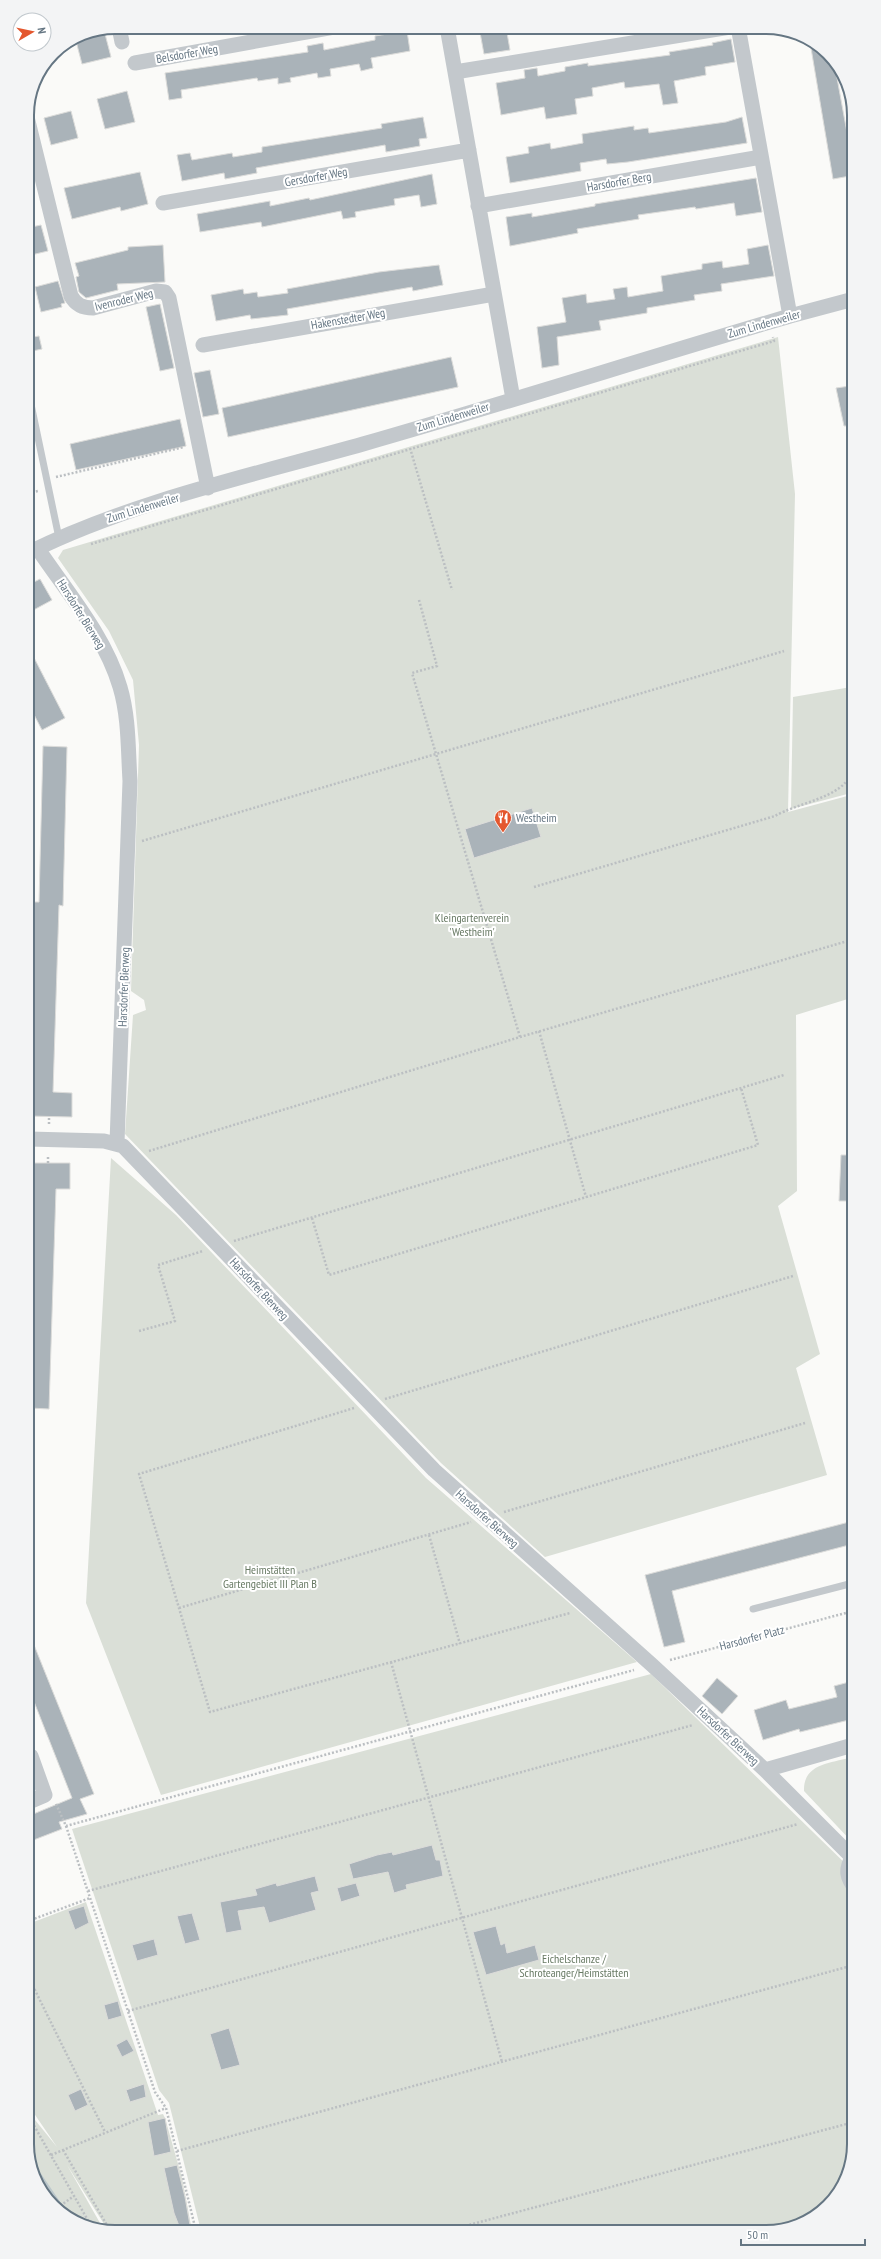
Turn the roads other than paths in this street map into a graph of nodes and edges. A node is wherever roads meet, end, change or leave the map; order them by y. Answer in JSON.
{"nodes":[{"id":1,"x":120,"y":34,"type":"edge"},
{"id":2,"x":296,"y":34,"type":"edge"},
{"id":3,"x":448,"y":34,"type":"edge"},
{"id":4,"x":687,"y":34,"type":"edge"},
{"id":5,"x":739,"y":34,"type":"edge"},
{"id":6,"x":122,"y":42,"type":"dead end"},
{"id":7,"x":135,"y":64,"type":"dead end"},
{"id":8,"x":455,"y":72,"type":"junction"},
{"id":9,"x":34,"y":145,"type":"edge"},
{"id":10,"x":468,"y":150,"type":"junction"},
{"id":11,"x":761,"y":157,"type":"junction"},
{"id":12,"x":163,"y":204,"type":"dead end"},
{"id":13,"x":478,"y":206,"type":"junction"},
{"id":14,"x":494,"y":294,"type":"junction"},
{"id":15,"x":847,"y":301,"type":"edge"},
{"id":16,"x":790,"y":316,"type":"junction"},
{"id":17,"x":203,"y":345,"type":"dead end"},
{"id":18,"x":513,"y":399,"type":"junction"},
{"id":19,"x":34,"y":420,"type":"edge"},
{"id":20,"x":208,"y":488,"type":"junction"},
{"id":21,"x":59,"y":538,"type":"junction"},
{"id":22,"x":34,"y":550,"type":"edge"},
{"id":23,"x":34,"y":552,"type":"edge"},
{"id":24,"x":34,"y":1140,"type":"edge"},
{"id":25,"x":117,"y":1143,"type":"junction"},
{"id":26,"x":847,"y":1584,"type":"edge"},
{"id":27,"x":753,"y":1608,"type":"dead end"},
{"id":28,"x":847,"y":1747,"type":"edge"},
{"id":29,"x":34,"y":1764,"type":"edge"},
{"id":30,"x":765,"y":1770,"type":"junction"},
{"id":31,"x":34,"y":1800,"type":"edge"},
{"id":32,"x":847,"y":1851,"type":"edge"},
{"id":33,"x":847,"y":1861,"type":"edge"},
{"id":34,"x":847,"y":1880,"type":"edge"}],
"edges":[{"from":1,"to":6,"type":"street"},
{"from":2,"to":7,"type":"street","name":"Belsdorfer Weg"},
{"from":3,"to":8,"type":"street"},
{"from":4,"to":8,"type":"street"},
{"from":5,"to":11,"type":"street"},
{"from":8,"to":10,"type":"street"},
{"from":9,"to":20,"type":"street","name":"Ivenroder Weg"},
{"from":10,"to":12,"type":"street","name":"Gersdorfer Weg"},
{"from":10,"to":13,"type":"street"},
{"from":11,"to":13,"type":"street","name":"Harsdorfer Berg"},
{"from":11,"to":16,"type":"street"},
{"from":13,"to":14,"type":"street"},
{"from":14,"to":17,"type":"street","name":"Hakenstedter Weg"},
{"from":14,"to":18,"type":"street"},
{"from":15,"to":16,"type":"street","name":"Zum Lindenweiler"},
{"from":16,"to":18,"type":"street","name":"Zum Lindenweiler"},
{"from":18,"to":20,"type":"street","name":"Zum Lindenweiler"},
{"from":19,"to":21,"type":"lane"},
{"from":20,"to":21,"type":"street","name":"Zum Lindenweiler"},
{"from":21,"to":22,"type":"street","name":"Zum Lindenweiler"},
{"from":23,"to":25,"type":"street","name":"Harsdorfer Bierweg"},
{"from":24,"to":25,"type":"street"},
{"from":25,"to":30,"type":"street","name":"Harsdorfer Bierweg"},
{"from":26,"to":27,"type":"lane"},
{"from":28,"to":30,"type":"street"},
{"from":29,"to":31,"type":"street"},
{"from":30,"to":32,"type":"street","name":"Harsdorfer Bierweg"},
{"from":33,"to":34,"type":"lane"}]}
